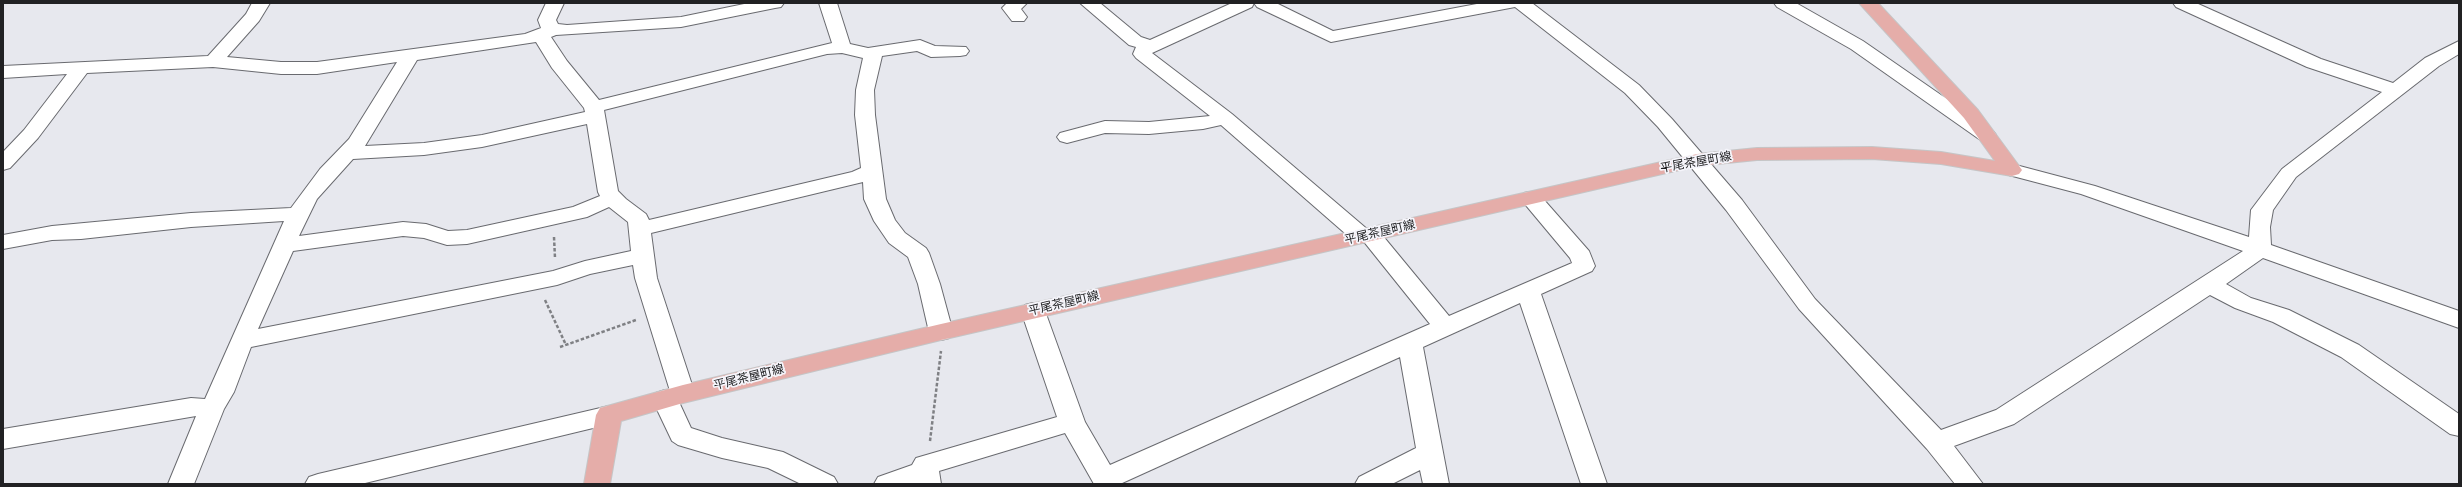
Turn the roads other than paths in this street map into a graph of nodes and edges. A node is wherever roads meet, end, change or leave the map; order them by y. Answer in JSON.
{"nodes":[{"id":1,"x":262,"y":3,"type":"edge"},
{"id":2,"x":555,"y":3,"type":"edge"},
{"id":3,"x":775,"y":3,"type":"edge"},
{"id":4,"x":828,"y":3,"type":"edge"},
{"id":5,"x":1089,"y":3,"type":"edge"},
{"id":6,"x":1246,"y":3,"type":"edge"},
{"id":7,"x":1263,"y":3,"type":"edge"},
{"id":8,"x":1520,"y":3,"type":"edge"},
{"id":9,"x":1783,"y":3,"type":"edge"},
{"id":10,"x":1868,"y":3,"type":"edge"},
{"id":11,"x":2182,"y":3,"type":"edge"},
{"id":12,"x":547,"y":32,"type":"junction"},
{"id":13,"x":1153,"y":46,"type":"junction"},
{"id":14,"x":2459,"y":46,"type":"edge"},
{"id":15,"x":842,"y":48,"type":"junction"},
{"id":16,"x":960,"y":51,"type":"dead end"},
{"id":17,"x":868,"y":53,"type":"junction"},
{"id":18,"x":411,"y":54,"type":"junction"},
{"id":19,"x":214,"y":61,"type":"junction"},
{"id":20,"x":82,"y":67,"type":"junction"},
{"id":21,"x":3,"y":72,"type":"edge"},
{"id":22,"x":2396,"y":90,"type":"junction"},
{"id":23,"x":595,"y":111,"type":"junction"},
{"id":24,"x":1225,"y":118,"type":"junction"},
{"id":25,"x":1986,"y":134,"type":"junction"},
{"id":26,"x":1067,"y":137,"type":"dead end"},
{"id":27,"x":347,"y":153,"type":"junction"},
{"id":28,"x":1697,"y":160,"type":"junction"},
{"id":29,"x":3,"y":164,"type":"edge"},
{"id":30,"x":2012,"y":170,"type":"junction"},
{"id":31,"x":870,"y":172,"type":"junction"},
{"id":32,"x":613,"y":198,"type":"junction"},
{"id":33,"x":1531,"y":198,"type":"junction"},
{"id":34,"x":298,"y":214,"type":"junction"},
{"id":35,"x":639,"y":229,"type":"junction"},
{"id":36,"x":1367,"y":236,"type":"junction"},
{"id":37,"x":3,"y":242,"type":"edge"},
{"id":38,"x":283,"y":245,"type":"junction"},
{"id":39,"x":2260,"y":250,"type":"junction"},
{"id":40,"x":643,"y":256,"type":"junction"},
{"id":41,"x":2209,"y":285,"type":"junction"},
{"id":42,"x":1528,"y":291,"type":"junction"},
{"id":43,"x":1033,"y":311,"type":"junction"},
{"id":44,"x":2459,"y":320,"type":"edge"},
{"id":45,"x":1445,"y":327,"type":"junction"},
{"id":46,"x":939,"y":333,"type":"junction"},
{"id":47,"x":241,"y":341,"type":"junction"},
{"id":48,"x":1410,"y":344,"type":"junction"},
{"id":49,"x":674,"y":397,"type":"junction"},
{"id":50,"x":212,"y":408,"type":"junction"},
{"id":51,"x":609,"y":416,"type":"junction"},
{"id":52,"x":1072,"y":422,"type":"junction"},
{"id":53,"x":2459,"y":427,"type":"edge"},
{"id":54,"x":3,"y":439,"type":"edge"},
{"id":55,"x":1936,"y":442,"type":"junction"},
{"id":56,"x":1430,"y":453,"type":"junction"},
{"id":57,"x":928,"y":473,"type":"edge"},
{"id":58,"x":1106,"y":482,"type":"edge"},
{"id":59,"x":181,"y":484,"type":"edge"},
{"id":60,"x":318,"y":484,"type":"edge"},
{"id":61,"x":597,"y":484,"type":"edge"},
{"id":62,"x":825,"y":484,"type":"edge"},
{"id":63,"x":887,"y":484,"type":"edge"},
{"id":64,"x":1368,"y":484,"type":"edge"},
{"id":65,"x":1436,"y":484,"type":"edge"},
{"id":66,"x":1594,"y":484,"type":"edge"},
{"id":67,"x":1970,"y":484,"type":"edge"}],
"edges":[{"from":1,"to":19,"type":"street"},
{"from":2,"to":12,"type":"street"},
{"from":3,"to":12,"type":"street"},
{"from":4,"to":15,"type":"street"},
{"from":5,"to":13,"type":"street"},
{"from":6,"to":13,"type":"street"},
{"from":7,"to":8,"type":"street"},
{"from":8,"to":28,"type":"street"},
{"from":9,"to":25,"type":"street"},
{"from":10,"to":25,"type":"main road"},
{"from":11,"to":22,"type":"street"},
{"from":12,"to":18,"type":"street"},
{"from":12,"to":23,"type":"street"},
{"from":13,"to":24,"type":"street"},
{"from":14,"to":22,"type":"street"},
{"from":15,"to":17,"type":"street"},
{"from":15,"to":23,"type":"street"},
{"from":16,"to":17,"type":"street"},
{"from":17,"to":31,"type":"street"},
{"from":18,"to":19,"type":"street"},
{"from":18,"to":27,"type":"street"},
{"from":19,"to":20,"type":"street"},
{"from":20,"to":21,"type":"street"},
{"from":20,"to":29,"type":"street"},
{"from":22,"to":39,"type":"street"},
{"from":23,"to":27,"type":"street"},
{"from":23,"to":32,"type":"street"},
{"from":24,"to":26,"type":"street"},
{"from":24,"to":36,"type":"street"},
{"from":25,"to":30,"type":"main road"},
{"from":27,"to":34,"type":"street"},
{"from":28,"to":30,"type":"main road","name":"平尾茶屋町線"},
{"from":28,"to":33,"type":"main road","name":"平尾茶屋町線"},
{"from":28,"to":55,"type":"street"},
{"from":30,"to":39,"type":"street"},
{"from":31,"to":35,"type":"street"},
{"from":31,"to":46,"type":"street"},
{"from":32,"to":35,"type":"street"},
{"from":32,"to":38,"type":"street"},
{"from":33,"to":36,"type":"main road","name":"平尾茶屋町線"},
{"from":33,"to":42,"type":"street"},
{"from":34,"to":37,"type":"street"},
{"from":34,"to":38,"type":"street"},
{"from":35,"to":40,"type":"street"},
{"from":36,"to":43,"type":"main road","name":"平尾茶屋町線"},
{"from":36,"to":45,"type":"street"},
{"from":38,"to":47,"type":"street"},
{"from":39,"to":41,"type":"street"},
{"from":39,"to":44,"type":"street"},
{"from":40,"to":47,"type":"street"},
{"from":40,"to":49,"type":"street"},
{"from":41,"to":53,"type":"street"},
{"from":41,"to":55,"type":"street"},
{"from":42,"to":45,"type":"street"},
{"from":42,"to":66,"type":"street"},
{"from":43,"to":46,"type":"main road","name":"平尾茶屋町線"},
{"from":43,"to":52,"type":"street"},
{"from":45,"to":48,"type":"street"},
{"from":46,"to":49,"type":"main road","name":"平尾茶屋町線"},
{"from":47,"to":50,"type":"street"},
{"from":48,"to":56,"type":"street"},
{"from":48,"to":58,"type":"street"},
{"from":49,"to":51,"type":"main road","name":"平尾茶屋町線"},
{"from":49,"to":62,"type":"street"},
{"from":50,"to":54,"type":"street"},
{"from":50,"to":59,"type":"street"},
{"from":51,"to":60,"type":"street"},
{"from":51,"to":61,"type":"main road"},
{"from":52,"to":57,"type":"street"},
{"from":52,"to":58,"type":"street"},
{"from":55,"to":67,"type":"street"},
{"from":56,"to":64,"type":"street"},
{"from":56,"to":65,"type":"street"},
{"from":57,"to":63,"type":"street"}]}
